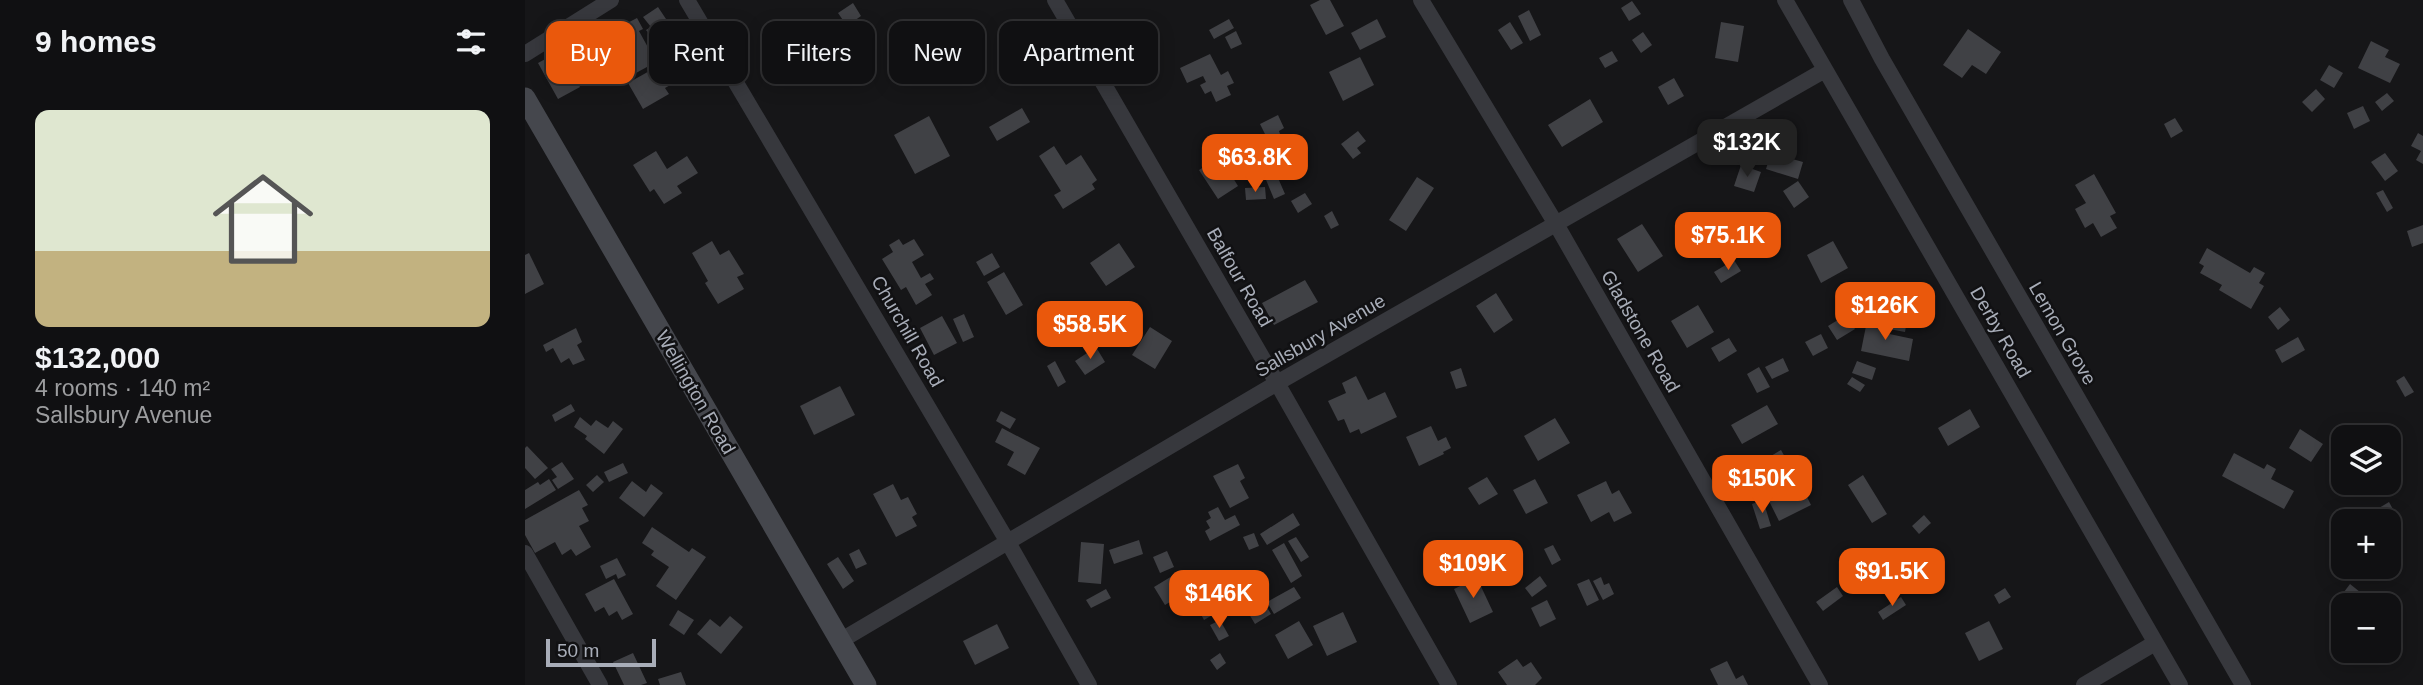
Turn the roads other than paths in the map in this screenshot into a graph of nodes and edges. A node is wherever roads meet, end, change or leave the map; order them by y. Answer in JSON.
{"nodes":[{"id":1,"x":611,"y":0,"type":"edge"},
{"id":2,"x":687,"y":0,"type":"edge"},
{"id":3,"x":1055,"y":0,"type":"edge"},
{"id":4,"x":1421,"y":0,"type":"edge"},
{"id":5,"x":1785,"y":0,"type":"edge"},
{"id":6,"x":1851,"y":0,"type":"edge"},
{"id":7,"x":525,"y":54,"type":"edge"},
{"id":8,"x":1825,"y":70,"type":"junction"},
{"id":9,"x":525,"y":98,"type":"edge"},
{"id":10,"x":1556,"y":224,"type":"junction"},
{"id":11,"x":1277,"y":383,"type":"junction"},
{"id":12,"x":1009,"y":544,"type":"junction"},
{"id":13,"x":525,"y":553,"type":"edge"},
{"id":14,"x":840,"y":642,"type":"junction"},
{"id":15,"x":2155,"y":643,"type":"junction"},
{"id":16,"x":600,"y":685,"type":"edge"},
{"id":17,"x":866,"y":685,"type":"edge"},
{"id":18,"x":1089,"y":685,"type":"edge"},
{"id":19,"x":1449,"y":685,"type":"edge"},
{"id":20,"x":1819,"y":685,"type":"edge"},
{"id":21,"x":2084,"y":685,"type":"edge"},
{"id":22,"x":2180,"y":685,"type":"edge"},
{"id":23,"x":2243,"y":685,"type":"edge"}],
"edges":[{"from":1,"to":7,"type":"street"},
{"from":2,"to":12,"type":"street","name":"Churchill Road"},
{"from":3,"to":11,"type":"street","name":"Balfour Road"},
{"from":4,"to":10,"type":"street","name":"Gladstone Road"},
{"from":5,"to":8,"type":"street","name":"Derby Road"},
{"from":6,"to":23,"type":"street","name":"Lemon Grove"},
{"from":8,"to":10,"type":"street","name":"Sallsbury Avenue"},
{"from":8,"to":15,"type":"street","name":"Derby Road"},
{"from":9,"to":14,"type":"main road","name":"Wellington Road"},
{"from":10,"to":11,"type":"street","name":"Sallsbury Avenue"},
{"from":10,"to":20,"type":"street","name":"Gladstone Road"},
{"from":11,"to":12,"type":"street","name":"Sallsbury Avenue"},
{"from":11,"to":19,"type":"street","name":"Balfour Road"},
{"from":12,"to":14,"type":"street","name":"Sallsbury Avenue"},
{"from":12,"to":18,"type":"street","name":"Churchill Road"},
{"from":13,"to":16,"type":"street"},
{"from":14,"to":17,"type":"main road","name":"Wellington Road"},
{"from":15,"to":21,"type":"street"},
{"from":15,"to":22,"type":"street","name":"Derby Road"}]}
